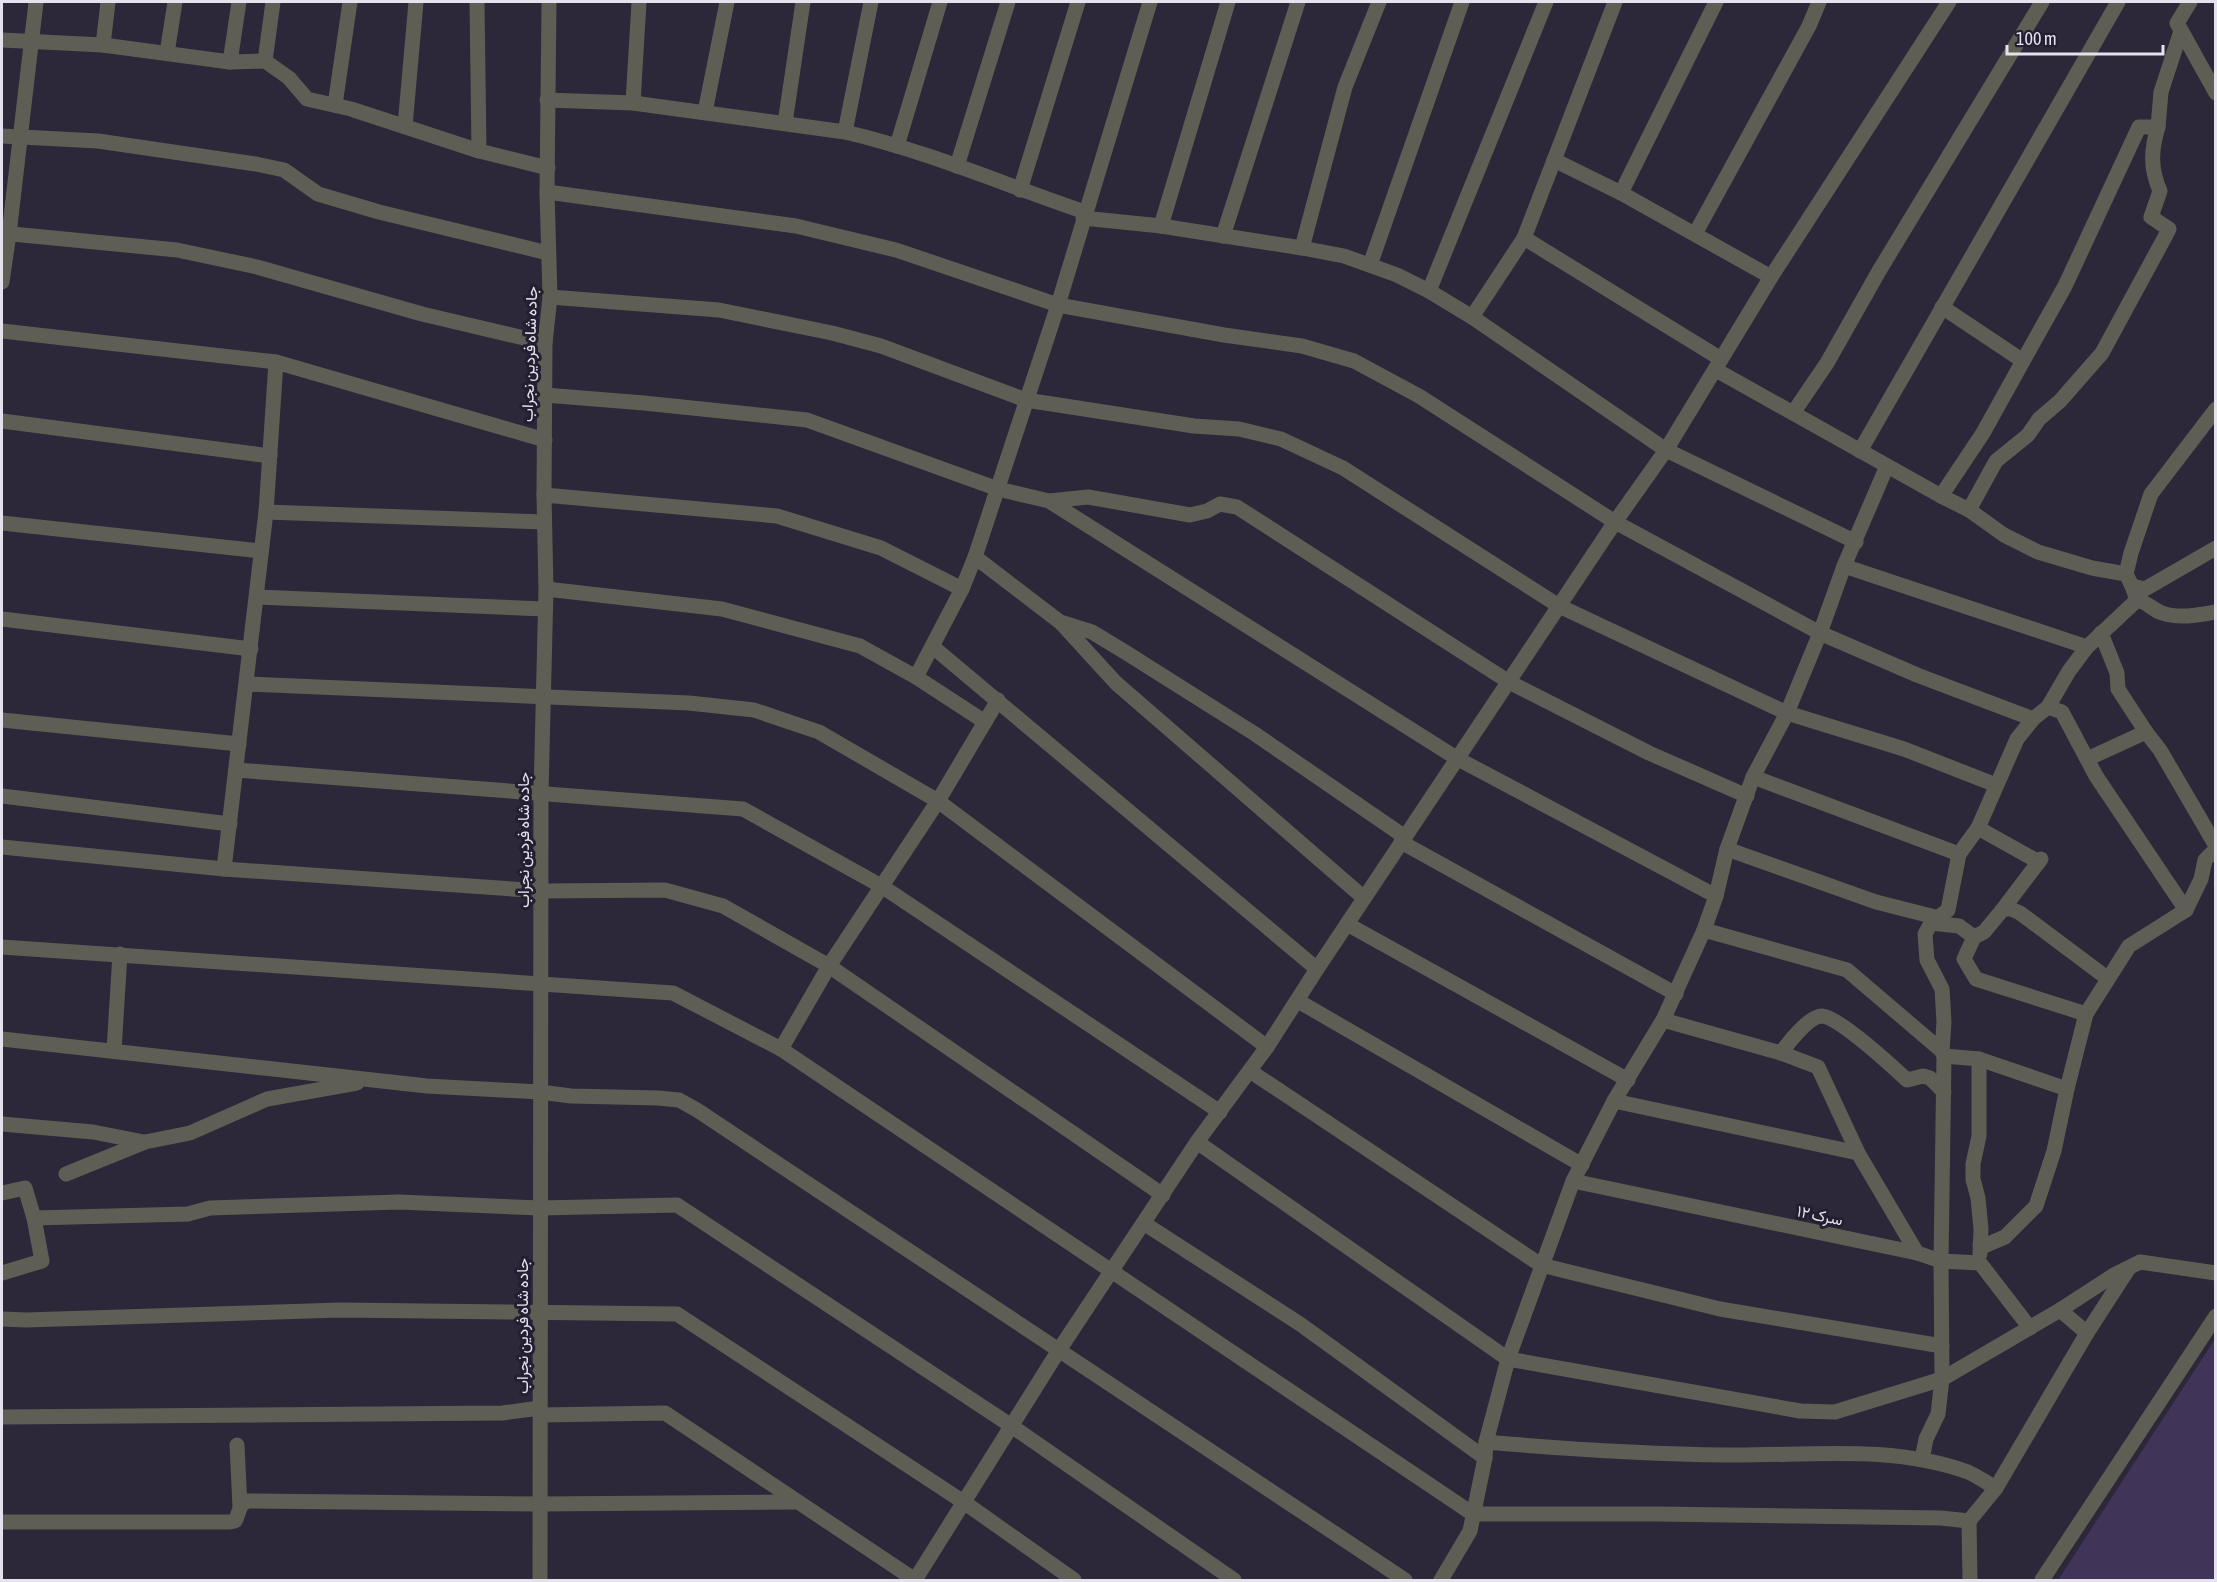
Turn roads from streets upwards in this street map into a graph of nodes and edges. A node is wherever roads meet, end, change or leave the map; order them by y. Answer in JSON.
{"nodes":[{"id":1,"x":36,"y":2,"type":"edge"},
{"id":2,"x":108,"y":2,"type":"edge"},
{"id":3,"x":175,"y":2,"type":"edge"},
{"id":4,"x":238,"y":2,"type":"edge"},
{"id":5,"x":273,"y":2,"type":"edge"},
{"id":6,"x":350,"y":2,"type":"edge"},
{"id":7,"x":416,"y":2,"type":"edge"},
{"id":8,"x":477,"y":2,"type":"edge"},
{"id":9,"x":549,"y":2,"type":"edge"},
{"id":10,"x":639,"y":2,"type":"edge"},
{"id":11,"x":727,"y":2,"type":"edge"},
{"id":12,"x":803,"y":2,"type":"edge"},
{"id":13,"x":871,"y":2,"type":"edge"},
{"id":14,"x":940,"y":2,"type":"edge"},
{"id":15,"x":1008,"y":2,"type":"edge"},
{"id":16,"x":1078,"y":2,"type":"edge"},
{"id":17,"x":1150,"y":2,"type":"edge"},
{"id":18,"x":1228,"y":2,"type":"edge"},
{"id":19,"x":1298,"y":2,"type":"edge"},
{"id":20,"x":1378,"y":2,"type":"edge"},
{"id":21,"x":1462,"y":2,"type":"edge"},
{"id":22,"x":1546,"y":2,"type":"edge"},
{"id":23,"x":1615,"y":2,"type":"edge"},
{"id":24,"x":1716,"y":2,"type":"edge"},
{"id":25,"x":1819,"y":2,"type":"edge"},
{"id":26,"x":1949,"y":2,"type":"edge"},
{"id":27,"x":2042,"y":2,"type":"edge"},
{"id":28,"x":2118,"y":2,"type":"edge"},
{"id":29,"x":2190,"y":2,"type":"edge"},
{"id":30,"x":2181,"y":31,"type":"junction"},
{"id":31,"x":2,"y":40,"type":"edge"},
{"id":32,"x":32,"y":42,"type":"junction"},
{"id":33,"x":102,"y":45,"type":"junction"},
{"id":34,"x":167,"y":54,"type":"junction"},
{"id":35,"x":230,"y":62,"type":"junction"},
{"id":36,"x":265,"y":62,"type":"junction"},
{"id":37,"x":2216,"y":93,"type":"edge"},
{"id":38,"x":547,"y":100,"type":"junction"},
{"id":39,"x":633,"y":103,"type":"junction"},
{"id":40,"x":335,"y":105,"type":"junction"},
{"id":41,"x":705,"y":112,"type":"junction"},
{"id":42,"x":785,"y":123,"type":"junction"},
{"id":43,"x":405,"y":126,"type":"junction"},
{"id":44,"x":2158,"y":127,"type":"junction"},
{"id":45,"x":845,"y":132,"type":"junction"},
{"id":46,"x":2,"y":136,"type":"edge"},
{"id":47,"x":21,"y":138,"type":"junction"},
{"id":48,"x":897,"y":146,"type":"junction"},
{"id":49,"x":479,"y":151,"type":"junction"},
{"id":50,"x":1554,"y":160,"type":"junction"},
{"id":51,"x":957,"y":166,"type":"junction"},
{"id":52,"x":548,"y":168,"type":"junction"},
{"id":53,"x":1020,"y":190,"type":"junction"},
{"id":54,"x":548,"y":192,"type":"junction"},
{"id":55,"x":1621,"y":193,"type":"junction"},
{"id":56,"x":1084,"y":215,"type":"junction"},
{"id":57,"x":1161,"y":226,"type":"junction"},
{"id":58,"x":5,"y":233,"type":"edge"},
{"id":59,"x":1695,"y":234,"type":"junction"},
{"id":60,"x":1223,"y":236,"type":"junction"},
{"id":61,"x":1524,"y":238,"type":"junction"},
{"id":62,"x":1302,"y":248,"type":"junction"},
{"id":63,"x":548,"y":253,"type":"junction"},
{"id":64,"x":1370,"y":265,"type":"junction"},
{"id":65,"x":1771,"y":277,"type":"junction"},
{"id":66,"x":2,"y":282,"type":"edge"},
{"id":67,"x":1429,"y":291,"type":"junction"},
{"id":68,"x":550,"y":297,"type":"junction"},
{"id":69,"x":1058,"y":306,"type":"junction"},
{"id":70,"x":1942,"y":307,"type":"junction"},
{"id":71,"x":1472,"y":317,"type":"junction"},
{"id":72,"x":2,"y":330,"type":"edge"},
{"id":73,"x":545,"y":344,"type":"junction"},
{"id":74,"x":2023,"y":361,"type":"junction"},
{"id":75,"x":276,"y":362,"type":"junction"},
{"id":76,"x":1719,"y":365,"type":"junction"},
{"id":77,"x":545,"y":395,"type":"junction"},
{"id":78,"x":1026,"y":400,"type":"junction"},
{"id":79,"x":2216,"y":409,"type":"edge"},
{"id":80,"x":1793,"y":413,"type":"junction"},
{"id":81,"x":2,"y":420,"type":"edge"},
{"id":82,"x":545,"y":440,"type":"junction"},
{"id":83,"x":1666,"y":450,"type":"junction"},
{"id":84,"x":1860,"y":451,"type":"junction"},
{"id":85,"x":270,"y":456,"type":"junction"},
{"id":86,"x":1887,"y":466,"type":"junction"},
{"id":87,"x":999,"y":489,"type":"junction"},
{"id":88,"x":544,"y":495,"type":"junction"},
{"id":89,"x":1941,"y":496,"type":"junction"},
{"id":90,"x":1049,"y":501,"type":"junction"},
{"id":91,"x":1969,"y":510,"type":"junction"},
{"id":92,"x":266,"y":512,"type":"junction"},
{"id":93,"x":544,"y":522,"type":"junction"},
{"id":94,"x":1615,"y":522,"type":"junction"},
{"id":95,"x":2,"y":523,"type":"edge"},
{"id":96,"x":1856,"y":542,"type":"junction"},
{"id":97,"x":2216,"y":548,"type":"edge"},
{"id":98,"x":261,"y":551,"type":"junction"},
{"id":99,"x":975,"y":557,"type":"junction"},
{"id":100,"x":1844,"y":566,"type":"junction"},
{"id":101,"x":2132,"y":587,"type":"junction"},
{"id":102,"x":546,"y":589,"type":"junction"},
{"id":103,"x":962,"y":589,"type":"junction"},
{"id":104,"x":257,"y":597,"type":"junction"},
{"id":105,"x":1559,"y":606,"type":"junction"},
{"id":106,"x":544,"y":609,"type":"junction"},
{"id":107,"x":2216,"y":612,"type":"edge"},
{"id":108,"x":2,"y":619,"type":"edge"},
{"id":109,"x":1060,"y":622,"type":"junction"},
{"id":110,"x":1820,"y":633,"type":"junction"},
{"id":111,"x":2101,"y":633,"type":"junction"},
{"id":112,"x":933,"y":646,"type":"junction"},
{"id":113,"x":2087,"y":646,"type":"junction"},
{"id":114,"x":251,"y":649,"type":"junction"},
{"id":115,"x":916,"y":677,"type":"junction"},
{"id":116,"x":1509,"y":682,"type":"junction"},
{"id":117,"x":246,"y":684,"type":"junction"},
{"id":118,"x":544,"y":697,"type":"junction"},
{"id":119,"x":998,"y":700,"type":"junction"},
{"id":120,"x":2048,"y":707,"type":"junction"},
{"id":121,"x":1787,"y":713,"type":"junction"},
{"id":122,"x":2034,"y":719,"type":"junction"},
{"id":123,"x":2,"y":720,"type":"edge"},
{"id":124,"x":985,"y":722,"type":"junction"},
{"id":125,"x":2145,"y":732,"type":"junction"},
{"id":126,"x":239,"y":744,"type":"junction"},
{"id":127,"x":1458,"y":759,"type":"junction"},
{"id":128,"x":2087,"y":759,"type":"junction"},
{"id":129,"x":236,"y":770,"type":"junction"},
{"id":130,"x":1753,"y":777,"type":"junction"},
{"id":131,"x":1996,"y":785,"type":"junction"},
{"id":132,"x":541,"y":792,"type":"junction"},
{"id":133,"x":2,"y":796,"type":"edge"},
{"id":134,"x":1748,"y":796,"type":"junction"},
{"id":135,"x":938,"y":801,"type":"junction"},
{"id":136,"x":230,"y":824,"type":"junction"},
{"id":137,"x":1978,"y":828,"type":"junction"},
{"id":138,"x":1403,"y":840,"type":"junction"},
{"id":139,"x":2,"y":847,"type":"edge"},
{"id":140,"x":2216,"y":848,"type":"edge"},
{"id":141,"x":1727,"y":849,"type":"junction"},
{"id":142,"x":1959,"y":854,"type":"junction"},
{"id":143,"x":224,"y":870,"type":"junction"},
{"id":144,"x":883,"y":887,"type":"junction"},
{"id":145,"x":541,"y":891,"type":"junction"},
{"id":146,"x":1716,"y":896,"type":"junction"},
{"id":147,"x":1364,"y":898,"type":"junction"},
{"id":148,"x":2003,"y":909,"type":"junction"},
{"id":149,"x":2186,"y":910,"type":"junction"},
{"id":150,"x":1935,"y":920,"type":"junction"},
{"id":151,"x":1347,"y":924,"type":"junction"},
{"id":152,"x":1704,"y":930,"type":"junction"},
{"id":153,"x":1974,"y":937,"type":"junction"},
{"id":154,"x":2,"y":946,"type":"edge"},
{"id":155,"x":120,"y":954,"type":"junction"},
{"id":156,"x":829,"y":966,"type":"junction"},
{"id":157,"x":1317,"y":969,"type":"junction"},
{"id":158,"x":2107,"y":978,"type":"junction"},
{"id":159,"x":540,"y":985,"type":"junction"},
{"id":160,"x":1676,"y":994,"type":"junction"},
{"id":161,"x":1298,"y":1001,"type":"junction"},
{"id":162,"x":2086,"y":1014,"type":"junction"},
{"id":163,"x":1663,"y":1020,"type":"junction"},
{"id":164,"x":2,"y":1039,"type":"edge"},
{"id":165,"x":1267,"y":1047,"type":"junction"},
{"id":166,"x":781,"y":1049,"type":"junction"},
{"id":167,"x":114,"y":1050,"type":"junction"},
{"id":168,"x":1781,"y":1053,"type":"junction"},
{"id":169,"x":1943,"y":1054,"type":"junction"},
{"id":170,"x":1979,"y":1059,"type":"junction"},
{"id":171,"x":1250,"y":1071,"type":"junction"},
{"id":172,"x":375,"y":1080,"type":"junction"},
{"id":173,"x":1628,"y":1080,"type":"junction"},
{"id":174,"x":2067,"y":1089,"type":"junction"},
{"id":175,"x":540,"y":1092,"type":"junction"},
{"id":176,"x":1944,"y":1092,"type":"junction"},
{"id":177,"x":1614,"y":1101,"type":"junction"},
{"id":178,"x":1220,"y":1112,"type":"junction"},
{"id":179,"x":2,"y":1124,"type":"edge"},
{"id":180,"x":145,"y":1142,"type":"junction"},
{"id":181,"x":1197,"y":1142,"type":"junction"},
{"id":182,"x":1858,"y":1153,"type":"junction"},
{"id":183,"x":1582,"y":1165,"type":"junction"},
{"id":184,"x":66,"y":1174,"type":"dead end"},
{"id":185,"x":1573,"y":1181,"type":"junction"},
{"id":186,"x":2,"y":1193,"type":"edge"},
{"id":187,"x":1163,"y":1194,"type":"junction"},
{"id":188,"x":540,"y":1208,"type":"junction"},
{"id":189,"x":34,"y":1218,"type":"junction"},
{"id":190,"x":1145,"y":1224,"type":"junction"},
{"id":191,"x":1980,"y":1245,"type":"junction"},
{"id":192,"x":1917,"y":1253,"type":"junction"},
{"id":193,"x":1941,"y":1261,"type":"junction"},
{"id":194,"x":1980,"y":1263,"type":"junction"},
{"id":195,"x":1541,"y":1264,"type":"junction"},
{"id":196,"x":2130,"y":1267,"type":"junction"},
{"id":197,"x":1112,"y":1271,"type":"junction"},
{"id":198,"x":2,"y":1273,"type":"edge"},
{"id":199,"x":2216,"y":1273,"type":"edge"},
{"id":200,"x":2060,"y":1310,"type":"junction"},
{"id":201,"x":540,"y":1313,"type":"junction"},
{"id":202,"x":2216,"y":1316,"type":"edge"},
{"id":203,"x":2,"y":1319,"type":"edge"},
{"id":204,"x":2030,"y":1328,"type":"junction"},
{"id":205,"x":2087,"y":1334,"type":"junction"},
{"id":206,"x":1942,"y":1346,"type":"junction"},
{"id":207,"x":1059,"y":1350,"type":"junction"},
{"id":208,"x":1508,"y":1359,"type":"junction"},
{"id":209,"x":1942,"y":1379,"type":"junction"},
{"id":210,"x":540,"y":1412,"type":"junction"},
{"id":211,"x":2,"y":1417,"type":"edge"},
{"id":212,"x":1010,"y":1425,"type":"junction"},
{"id":213,"x":1486,"y":1442,"type":"junction"},
{"id":214,"x":237,"y":1445,"type":"dead end"},
{"id":215,"x":1485,"y":1458,"type":"junction"},
{"id":216,"x":1922,"y":1459,"type":"junction"},
{"id":217,"x":1996,"y":1488,"type":"junction"},
{"id":218,"x":795,"y":1502,"type":"junction"},
{"id":219,"x":965,"y":1503,"type":"junction"},
{"id":220,"x":540,"y":1504,"type":"junction"},
{"id":221,"x":240,"y":1507,"type":"junction"},
{"id":222,"x":1473,"y":1514,"type":"junction"},
{"id":223,"x":1969,"y":1521,"type":"junction"},
{"id":224,"x":2,"y":1522,"type":"edge"},
{"id":225,"x":540,"y":1581,"type":"edge"},
{"id":226,"x":915,"y":1581,"type":"edge"},
{"id":227,"x":1074,"y":1581,"type":"edge"},
{"id":228,"x":1234,"y":1581,"type":"edge"},
{"id":229,"x":1405,"y":1581,"type":"edge"},
{"id":230,"x":1441,"y":1581,"type":"edge"},
{"id":231,"x":1970,"y":1581,"type":"edge"},
{"id":232,"x":2042,"y":1581,"type":"edge"}],
"edges":[{"from":1,"to":32,"type":"street"},
{"from":2,"to":33,"type":"street"},
{"from":3,"to":34,"type":"street"},
{"from":4,"to":35,"type":"street"},
{"from":5,"to":36,"type":"street"},
{"from":6,"to":40,"type":"street"},
{"from":7,"to":43,"type":"street"},
{"from":8,"to":49,"type":"street"},
{"from":9,"to":38,"type":"street","name":"جاده شاه فردین نجراب"},
{"from":10,"to":39,"type":"street"},
{"from":11,"to":41,"type":"street"},
{"from":12,"to":42,"type":"street"},
{"from":13,"to":45,"type":"street"},
{"from":14,"to":48,"type":"street"},
{"from":15,"to":51,"type":"street"},
{"from":16,"to":53,"type":"street"},
{"from":17,"to":56,"type":"street"},
{"from":18,"to":57,"type":"street"},
{"from":19,"to":60,"type":"street"},
{"from":20,"to":62,"type":"street"},
{"from":21,"to":64,"type":"street"},
{"from":22,"to":67,"type":"street"},
{"from":23,"to":50,"type":"street"},
{"from":24,"to":55,"type":"street"},
{"from":25,"to":59,"type":"street"},
{"from":26,"to":65,"type":"street"},
{"from":27,"to":80,"type":"street"},
{"from":28,"to":70,"type":"street"},
{"from":29,"to":30,"type":"street"},
{"from":30,"to":37,"type":"street"},
{"from":30,"to":44,"type":"street"},
{"from":31,"to":32,"type":"street"},
{"from":32,"to":33,"type":"street"},
{"from":32,"to":47,"type":"street"},
{"from":33,"to":34,"type":"street"},
{"from":34,"to":35,"type":"street"},
{"from":35,"to":36,"type":"street"},
{"from":36,"to":40,"type":"street"},
{"from":38,"to":39,"type":"street"},
{"from":38,"to":52,"type":"street","name":"جاده شاه فردین نجراب"},
{"from":39,"to":41,"type":"street"},
{"from":40,"to":43,"type":"street"},
{"from":41,"to":42,"type":"street"},
{"from":42,"to":45,"type":"street"},
{"from":43,"to":49,"type":"street"},
{"from":44,"to":74,"type":"street"},
{"from":44,"to":91,"type":"street"},
{"from":45,"to":48,"type":"street"},
{"from":46,"to":47,"type":"street"},
{"from":47,"to":58,"type":"street"},
{"from":47,"to":63,"type":"street"},
{"from":48,"to":51,"type":"street"},
{"from":49,"to":52,"type":"street"},
{"from":50,"to":55,"type":"street"},
{"from":50,"to":61,"type":"street"},
{"from":51,"to":53,"type":"street"},
{"from":52,"to":54,"type":"street","name":"جاده شاه فردین نجراب"},
{"from":53,"to":56,"type":"street"},
{"from":54,"to":63,"type":"street","name":"جاده شاه فردین نجراب"},
{"from":54,"to":69,"type":"street"},
{"from":55,"to":59,"type":"street"},
{"from":56,"to":57,"type":"street"},
{"from":56,"to":69,"type":"street"},
{"from":57,"to":60,"type":"street"},
{"from":58,"to":66,"type":"street"},
{"from":58,"to":73,"type":"street"},
{"from":59,"to":65,"type":"street"},
{"from":60,"to":62,"type":"street"},
{"from":61,"to":71,"type":"street"},
{"from":61,"to":76,"type":"street"},
{"from":62,"to":64,"type":"street"},
{"from":63,"to":68,"type":"street","name":"جاده شاه فردین نجراب"},
{"from":64,"to":67,"type":"street"},
{"from":65,"to":76,"type":"street"},
{"from":67,"to":71,"type":"street"},
{"from":68,"to":73,"type":"street","name":"جاده شاه فردین نجراب"},
{"from":68,"to":78,"type":"street"},
{"from":69,"to":78,"type":"street"},
{"from":69,"to":94,"type":"street"},
{"from":70,"to":74,"type":"street"},
{"from":70,"to":84,"type":"street"},
{"from":71,"to":83,"type":"street"},
{"from":72,"to":75,"type":"street"},
{"from":73,"to":77,"type":"street","name":"جاده شاه فردین نجراب"},
{"from":74,"to":89,"type":"street"},
{"from":75,"to":82,"type":"street"},
{"from":75,"to":85,"type":"street"},
{"from":76,"to":80,"type":"street"},
{"from":76,"to":83,"type":"street"},
{"from":77,"to":82,"type":"street","name":"جاده شاه فردین نجراب"},
{"from":77,"to":87,"type":"street"},
{"from":78,"to":87,"type":"street"},
{"from":78,"to":105,"type":"street"},
{"from":79,"to":101,"type":"street"},
{"from":80,"to":84,"type":"street"},
{"from":81,"to":85,"type":"street"},
{"from":82,"to":88,"type":"street","name":"جاده شاه فردین نجراب"},
{"from":83,"to":94,"type":"street"},
{"from":83,"to":96,"type":"street"},
{"from":84,"to":86,"type":"street"},
{"from":85,"to":92,"type":"street"},
{"from":86,"to":89,"type":"street"},
{"from":86,"to":96,"type":"street"},
{"from":87,"to":90,"type":"street"},
{"from":87,"to":99,"type":"street"},
{"from":88,"to":93,"type":"street","name":"جاده شاه فردین نجراب"},
{"from":88,"to":103,"type":"street"},
{"from":89,"to":91,"type":"street"},
{"from":90,"to":116,"type":"street"},
{"from":90,"to":127,"type":"street"},
{"from":91,"to":101,"type":"street"},
{"from":92,"to":93,"type":"street"},
{"from":92,"to":98,"type":"street"},
{"from":93,"to":102,"type":"street","name":"جاده شاه فردین نجراب"},
{"from":94,"to":105,"type":"street"},
{"from":94,"to":110,"type":"street"},
{"from":95,"to":98,"type":"street"},
{"from":96,"to":100,"type":"street"},
{"from":97,"to":101,"type":"street"},
{"from":98,"to":104,"type":"street"},
{"from":99,"to":103,"type":"street"},
{"from":99,"to":109,"type":"street"},
{"from":100,"to":110,"type":"street"},
{"from":100,"to":113,"type":"street"},
{"from":101,"to":107,"type":"street"},
{"from":101,"to":111,"type":"street"},
{"from":102,"to":106,"type":"street","name":"جاده شاه فردین نجراب"},
{"from":102,"to":115,"type":"street"},
{"from":103,"to":112,"type":"street"},
{"from":104,"to":106,"type":"street"},
{"from":104,"to":114,"type":"street"},
{"from":105,"to":116,"type":"street"},
{"from":105,"to":121,"type":"street"},
{"from":106,"to":118,"type":"street","name":"جاده شاه فردین نجراب"},
{"from":108,"to":114,"type":"street"},
{"from":109,"to":138,"type":"street"},
{"from":109,"to":147,"type":"street"},
{"from":110,"to":121,"type":"street"},
{"from":110,"to":122,"type":"street"},
{"from":111,"to":113,"type":"street"},
{"from":111,"to":125,"type":"street"},
{"from":112,"to":115,"type":"street"},
{"from":112,"to":119,"type":"street"},
{"from":113,"to":120,"type":"street"},
{"from":114,"to":117,"type":"street"},
{"from":115,"to":124,"type":"street"},
{"from":116,"to":127,"type":"street"},
{"from":116,"to":134,"type":"street"},
{"from":117,"to":118,"type":"street"},
{"from":117,"to":126,"type":"street"},
{"from":118,"to":132,"type":"street","name":"جاده شاه فردین نجراب"},
{"from":118,"to":135,"type":"street"},
{"from":119,"to":124,"type":"street"},
{"from":119,"to":157,"type":"street"},
{"from":120,"to":122,"type":"street"},
{"from":120,"to":128,"type":"street"},
{"from":121,"to":130,"type":"street"},
{"from":121,"to":131,"type":"street"},
{"from":122,"to":131,"type":"street"},
{"from":123,"to":126,"type":"street"},
{"from":124,"to":135,"type":"street"},
{"from":125,"to":128,"type":"street"},
{"from":125,"to":140,"type":"street"},
{"from":126,"to":129,"type":"street"},
{"from":127,"to":138,"type":"street"},
{"from":127,"to":146,"type":"street"},
{"from":128,"to":149,"type":"street"},
{"from":129,"to":132,"type":"street"},
{"from":129,"to":136,"type":"street"},
{"from":130,"to":134,"type":"street"},
{"from":130,"to":142,"type":"street"},
{"from":131,"to":137,"type":"street"},
{"from":132,"to":144,"type":"street"},
{"from":132,"to":145,"type":"street","name":"جاده شاه فردین نجراب"},
{"from":133,"to":136,"type":"street"},
{"from":134,"to":141,"type":"street"},
{"from":135,"to":144,"type":"street"},
{"from":135,"to":165,"type":"street"},
{"from":136,"to":143,"type":"street"},
{"from":137,"to":142,"type":"street"},
{"from":137,"to":148,"type":"street"},
{"from":138,"to":147,"type":"street"},
{"from":138,"to":160,"type":"street"},
{"from":139,"to":143,"type":"street"},
{"from":140,"to":149,"type":"street"},
{"from":141,"to":146,"type":"street"},
{"from":141,"to":150,"type":"street"},
{"from":142,"to":150,"type":"street"},
{"from":143,"to":145,"type":"street"},
{"from":144,"to":156,"type":"street"},
{"from":144,"to":178,"type":"street"},
{"from":145,"to":156,"type":"street"},
{"from":145,"to":159,"type":"street","name":"جاده شاه فردین نجراب"},
{"from":146,"to":152,"type":"street"},
{"from":147,"to":151,"type":"street"},
{"from":148,"to":153,"type":"street"},
{"from":148,"to":158,"type":"street"},
{"from":149,"to":158,"type":"street"},
{"from":150,"to":153,"type":"street"},
{"from":150,"to":169,"type":"street"},
{"from":151,"to":157,"type":"street"},
{"from":151,"to":173,"type":"street"},
{"from":152,"to":160,"type":"street"},
{"from":152,"to":169,"type":"street"},
{"from":153,"to":162,"type":"street"},
{"from":154,"to":155,"type":"street"},
{"from":155,"to":159,"type":"street"},
{"from":155,"to":167,"type":"street"},
{"from":156,"to":166,"type":"street"},
{"from":156,"to":187,"type":"street"},
{"from":157,"to":161,"type":"street"},
{"from":158,"to":162,"type":"street"},
{"from":159,"to":166,"type":"street"},
{"from":159,"to":175,"type":"street","name":"جاده شاه فردین نجراب"},
{"from":160,"to":163,"type":"street"},
{"from":161,"to":165,"type":"street"},
{"from":161,"to":183,"type":"street"},
{"from":162,"to":174,"type":"street"},
{"from":163,"to":168,"type":"street"},
{"from":163,"to":173,"type":"street"},
{"from":164,"to":167,"type":"street"},
{"from":165,"to":171,"type":"street"},
{"from":166,"to":197,"type":"street"},
{"from":167,"to":172,"type":"street"},
{"from":168,"to":176,"type":"street"},
{"from":168,"to":182,"type":"street"},
{"from":169,"to":170,"type":"street"},
{"from":169,"to":176,"type":"street"},
{"from":170,"to":174,"type":"street"},
{"from":170,"to":191,"type":"street"},
{"from":171,"to":178,"type":"street"},
{"from":171,"to":195,"type":"street"},
{"from":172,"to":175,"type":"street"},
{"from":172,"to":180,"type":"street"},
{"from":173,"to":177,"type":"street"},
{"from":174,"to":191,"type":"street"},
{"from":175,"to":188,"type":"street","name":"جاده شاه فردین نجراب"},
{"from":175,"to":207,"type":"street"},
{"from":176,"to":193,"type":"street"},
{"from":177,"to":182,"type":"street"},
{"from":177,"to":183,"type":"street"},
{"from":178,"to":181,"type":"street"},
{"from":179,"to":180,"type":"street"},
{"from":180,"to":184,"type":"street"},
{"from":181,"to":187,"type":"street"},
{"from":181,"to":208,"type":"street"},
{"from":182,"to":192,"type":"street"},
{"from":183,"to":185,"type":"street"},
{"from":185,"to":192,"type":"street","name":"سرک ۱۲"},
{"from":185,"to":195,"type":"street"},
{"from":186,"to":189,"type":"street"},
{"from":187,"to":190,"type":"street"},
{"from":188,"to":189,"type":"street"},
{"from":188,"to":201,"type":"street","name":"جاده شاه فردین نجراب"},
{"from":188,"to":212,"type":"street"},
{"from":189,"to":198,"type":"street"},
{"from":190,"to":197,"type":"street"},
{"from":190,"to":215,"type":"street"},
{"from":191,"to":194,"type":"street"},
{"from":192,"to":193,"type":"street","name":"سرک ۱۲"},
{"from":193,"to":194,"type":"street","name":"سرک ۱۲"},
{"from":193,"to":206,"type":"street"},
{"from":194,"to":204,"type":"street"},
{"from":195,"to":206,"type":"street"},
{"from":195,"to":208,"type":"street"},
{"from":196,"to":199,"type":"street"},
{"from":196,"to":200,"type":"street"},
{"from":196,"to":205,"type":"street"},
{"from":197,"to":207,"type":"street"},
{"from":197,"to":222,"type":"street"},
{"from":200,"to":204,"type":"street"},
{"from":200,"to":205,"type":"street"},
{"from":201,"to":203,"type":"street"},
{"from":201,"to":210,"type":"street","name":"جاده شاه فردین نجراب"},
{"from":201,"to":219,"type":"street"},
{"from":202,"to":232,"type":"street"},
{"from":204,"to":209,"type":"street"},
{"from":205,"to":217,"type":"street"},
{"from":206,"to":209,"type":"street"},
{"from":207,"to":212,"type":"street"},
{"from":207,"to":229,"type":"street"},
{"from":208,"to":209,"type":"street"},
{"from":208,"to":213,"type":"street"},
{"from":209,"to":216,"type":"street"},
{"from":210,"to":211,"type":"street"},
{"from":210,"to":218,"type":"street"},
{"from":210,"to":220,"type":"street","name":"جاده شاه فردین نجراب"},
{"from":212,"to":219,"type":"street"},
{"from":212,"to":228,"type":"street"},
{"from":213,"to":215,"type":"street"},
{"from":213,"to":216,"type":"street"},
{"from":214,"to":221,"type":"street"},
{"from":215,"to":222,"type":"street"},
{"from":216,"to":217,"type":"street"},
{"from":217,"to":223,"type":"street"},
{"from":218,"to":220,"type":"street"},
{"from":218,"to":226,"type":"street"},
{"from":219,"to":226,"type":"street"},
{"from":219,"to":227,"type":"street"},
{"from":220,"to":221,"type":"street"},
{"from":220,"to":225,"type":"street","name":"جاده شاه فردین نجراب"},
{"from":221,"to":224,"type":"street"},
{"from":222,"to":223,"type":"street"},
{"from":222,"to":230,"type":"street"},
{"from":223,"to":231,"type":"street"}]}
